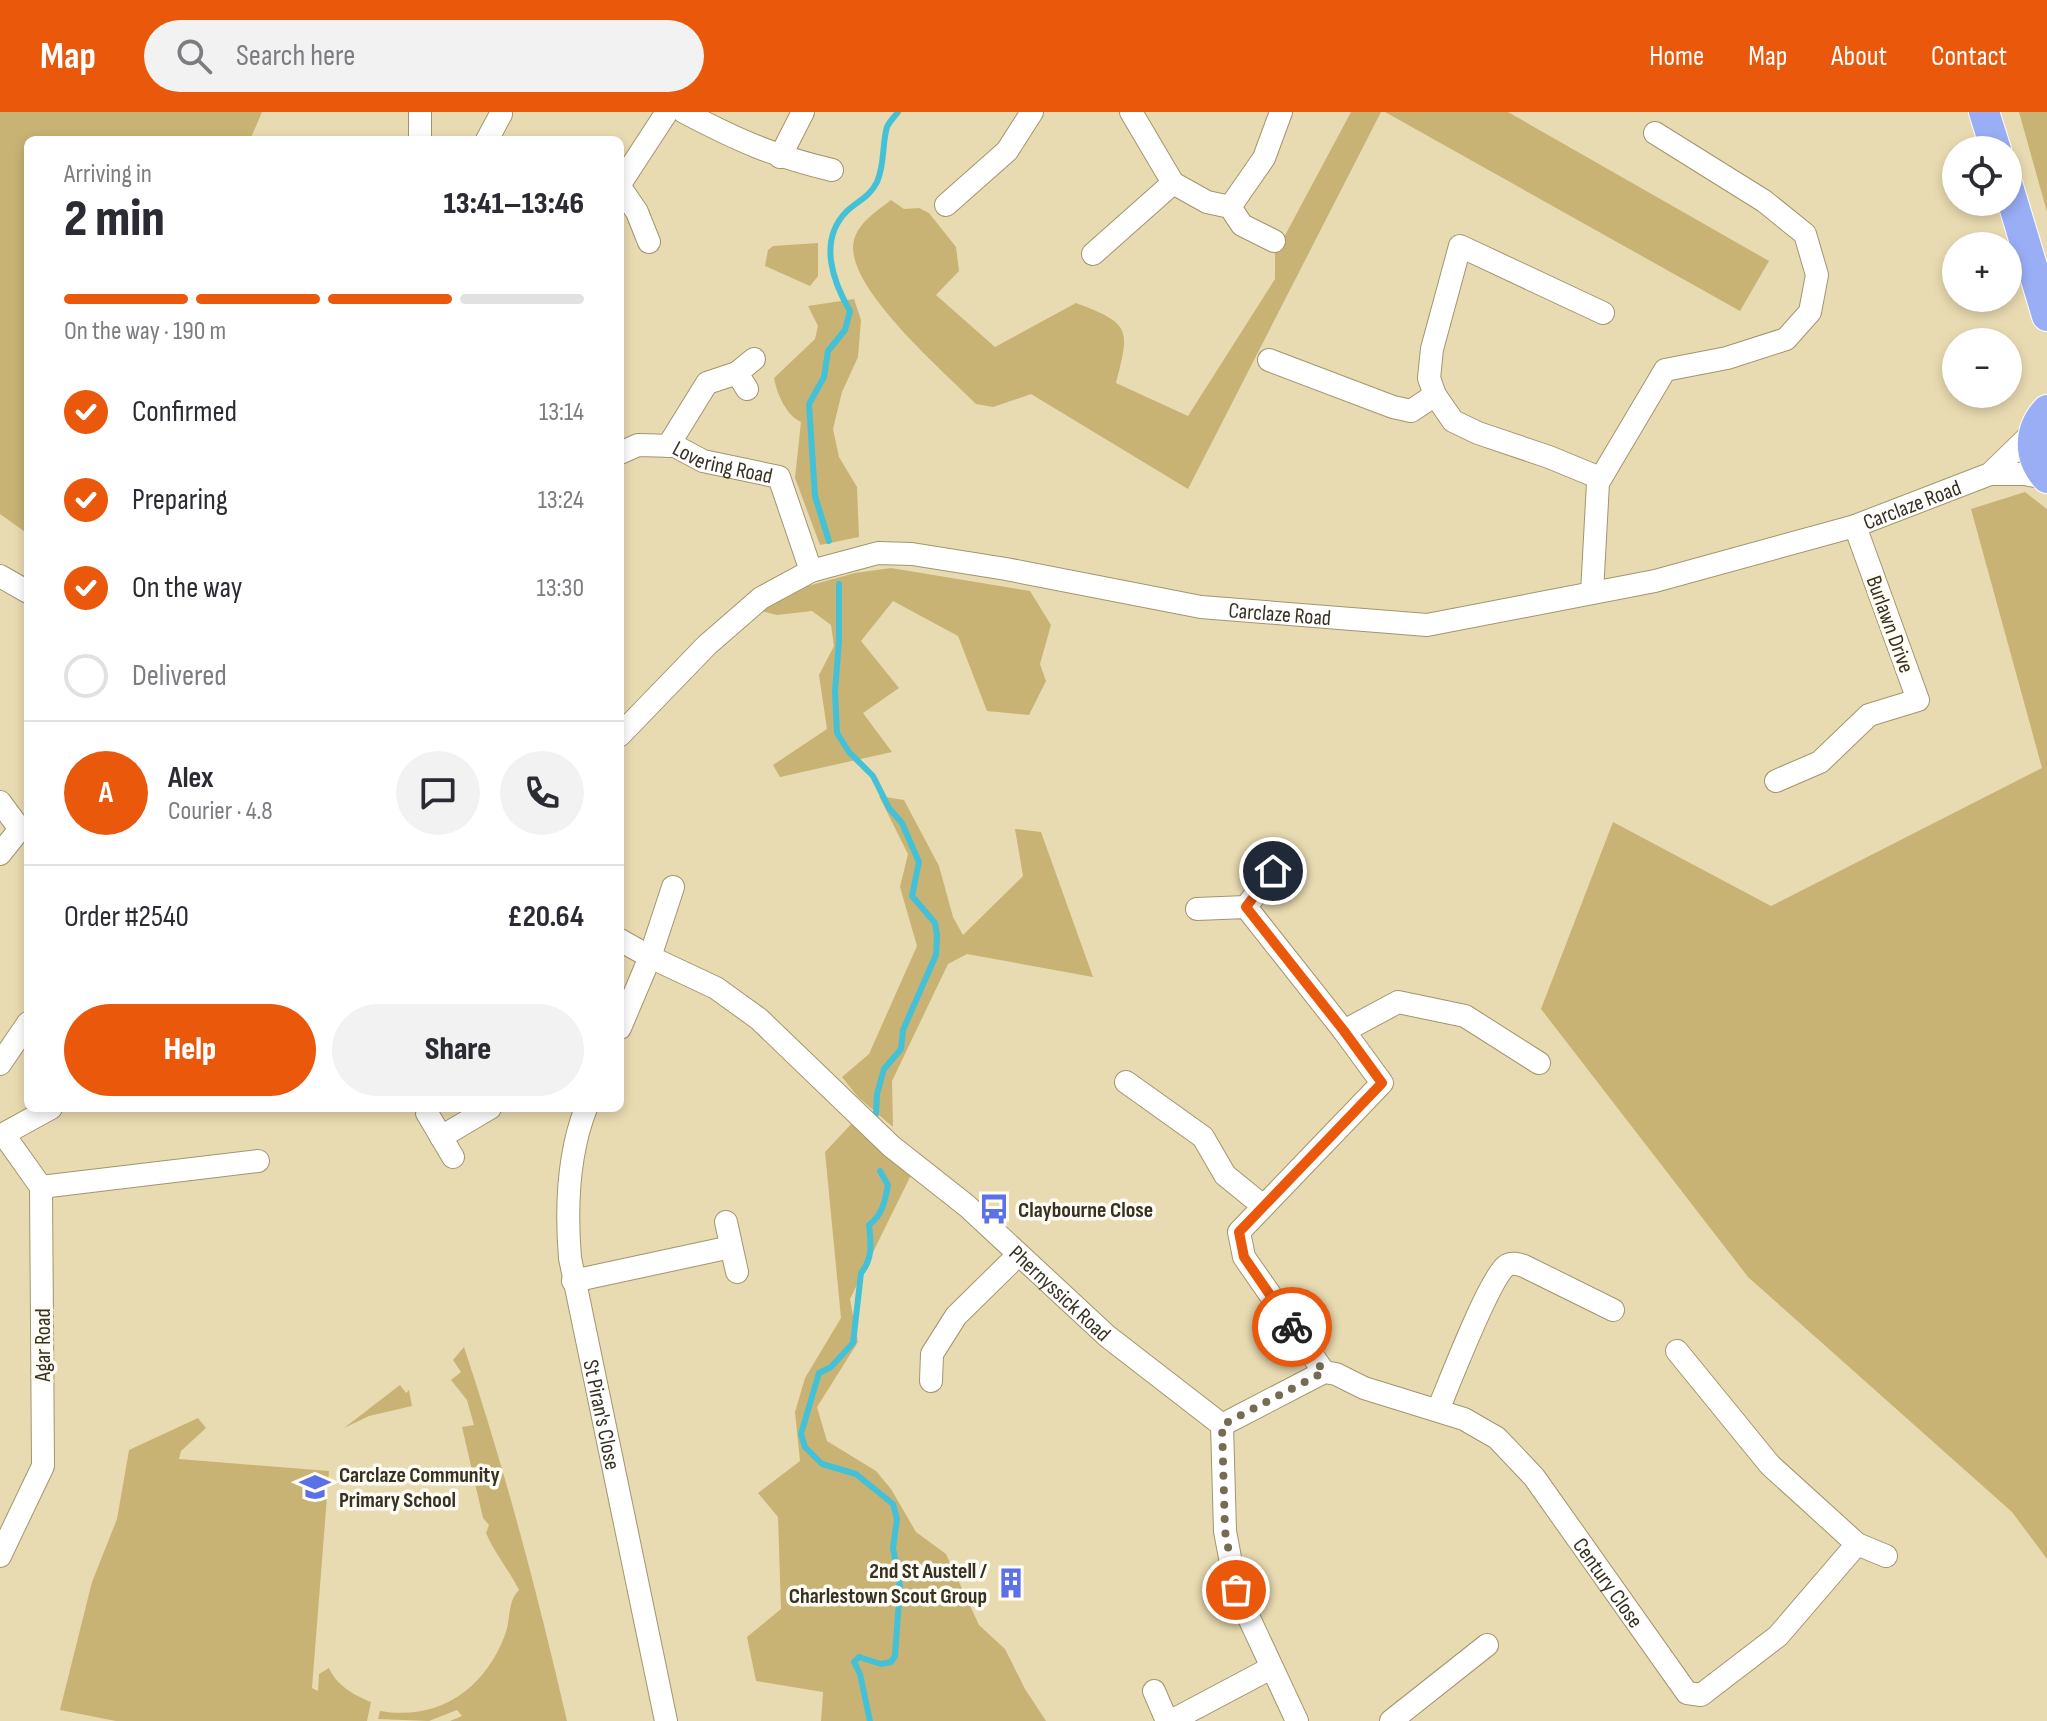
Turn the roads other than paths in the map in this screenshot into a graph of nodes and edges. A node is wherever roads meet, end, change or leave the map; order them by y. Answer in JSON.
{"nodes":[{"id":1,"x":420,"y":112,"type":"edge"},
{"id":2,"x":667,"y":112,"type":"edge"},
{"id":3,"x":684,"y":112,"type":"edge"},
{"id":4,"x":803,"y":112,"type":"edge"},
{"id":5,"x":1032,"y":112,"type":"edge"},
{"id":6,"x":1131,"y":112,"type":"edge"},
{"id":7,"x":1281,"y":112,"type":"edge"},
{"id":8,"x":1984,"y":112,"type":"edge"},
{"id":9,"x":501,"y":114,"type":"dead end"},
{"id":10,"x":1655,"y":133,"type":"dead end"},
{"id":11,"x":420,"y":136,"type":"edge"},
{"id":12,"x":489,"y":136,"type":"edge"},
{"id":13,"x":1992,"y":136,"type":"edge"},
{"id":14,"x":780,"y":157,"type":"junction"},
{"id":15,"x":832,"y":170,"type":"dead end"},
{"id":16,"x":624,"y":180,"type":"edge"},
{"id":17,"x":1173,"y":183,"type":"junction"},
{"id":18,"x":624,"y":192,"type":"edge"},
{"id":19,"x":946,"y":205,"type":"dead end"},
{"id":20,"x":1230,"y":207,"type":"junction"},
{"id":21,"x":2017,"y":216,"type":"edge"},
{"id":22,"x":1274,"y":241,"type":"dead end"},
{"id":23,"x":649,"y":242,"type":"dead end"},
{"id":24,"x":1093,"y":254,"type":"dead end"},
{"id":25,"x":1603,"y":313,"type":"dead end"},
{"id":26,"x":2047,"y":316,"type":"edge"},
{"id":27,"x":1269,"y":360,"type":"dead end"},
{"id":28,"x":746,"y":374,"type":"dead end"},
{"id":29,"x":1435,"y":395,"type":"junction"},
{"id":30,"x":2043,"y":413,"type":"edge"},
{"id":31,"x":668,"y":446,"type":"junction"},
{"id":32,"x":624,"y":451,"type":"edge"},
{"id":33,"x":1990,"y":474,"type":"junction"},
{"id":34,"x":1600,"y":478,"type":"junction"},
{"id":35,"x":2047,"y":478,"type":"edge"},
{"id":36,"x":1855,"y":526,"type":"junction"},
{"id":37,"x":811,"y":571,"type":"junction"},
{"id":38,"x":2,"y":580,"type":"edge"},
{"id":39,"x":24,"y":590,"type":"edge"},
{"id":40,"x":1592,"y":593,"type":"junction"},
{"id":41,"x":624,"y":731,"type":"edge"},
{"id":42,"x":1776,"y":781,"type":"dead end"},
{"id":43,"x":0,"y":802,"type":"edge"},
{"id":44,"x":24,"y":824,"type":"edge"},
{"id":45,"x":0,"y":854,"type":"edge"},
{"id":46,"x":1273,"y":871,"type":"dead end"},
{"id":47,"x":673,"y":887,"type":"dead end"},
{"id":48,"x":1246,"y":907,"type":"junction"},
{"id":49,"x":1197,"y":909,"type":"dead end"},
{"id":50,"x":624,"y":942,"type":"edge"},
{"id":51,"x":650,"y":957,"type":"junction"},
{"id":52,"x":624,"y":1019,"type":"edge"},
{"id":53,"x":24,"y":1029,"type":"edge"},
{"id":54,"x":1344,"y":1031,"type":"junction"},
{"id":55,"x":1539,"y":1063,"type":"dead end"},
{"id":56,"x":0,"y":1064,"type":"edge"},
{"id":57,"x":1126,"y":1082,"type":"dead end"},
{"id":58,"x":44,"y":1112,"type":"edge"},
{"id":59,"x":483,"y":1112,"type":"edge"},
{"id":60,"x":580,"y":1112,"type":"edge"},
{"id":61,"x":427,"y":1113,"type":"dead end"},
{"id":62,"x":2,"y":1136,"type":"edge"},
{"id":63,"x":441,"y":1137,"type":"junction"},
{"id":64,"x":453,"y":1157,"type":"dead end"},
{"id":65,"x":258,"y":1161,"type":"dead end"},
{"id":66,"x":41,"y":1187,"type":"junction"},
{"id":67,"x":1263,"y":1206,"type":"junction"},
{"id":68,"x":726,"y":1222,"type":"dead end"},
{"id":69,"x":731,"y":1247,"type":"junction"},
{"id":70,"x":1018,"y":1255,"type":"junction"},
{"id":71,"x":737,"y":1272,"type":"dead end"},
{"id":72,"x":573,"y":1281,"type":"junction"},
{"id":73,"x":1613,"y":1310,"type":"dead end"},
{"id":74,"x":1677,"y":1351,"type":"dead end"},
{"id":75,"x":1324,"y":1372,"type":"junction"},
{"id":76,"x":931,"y":1381,"type":"dead end"},
{"id":77,"x":1438,"y":1410,"type":"junction"},
{"id":78,"x":1222,"y":1425,"type":"junction"},
{"id":79,"x":1857,"y":1544,"type":"junction"},
{"id":80,"x":0,"y":1556,"type":"edge"},
{"id":81,"x":1886,"y":1556,"type":"dead end"},
{"id":82,"x":1487,"y":1645,"type":"dead end"},
{"id":83,"x":1271,"y":1668,"type":"junction"},
{"id":84,"x":1154,"y":1691,"type":"dead end"},
{"id":85,"x":1394,"y":1720,"type":"edge"},
{"id":86,"x":666,"y":1721,"type":"edge"},
{"id":87,"x":1169,"y":1721,"type":"edge"},
{"id":88,"x":1297,"y":1721,"type":"edge"}],
"edges":[{"from":1,"to":11,"type":"street"},
{"from":2,"to":16,"type":"street"},
{"from":3,"to":14,"type":"street"},
{"from":4,"to":14,"type":"street"},
{"from":5,"to":19,"type":"street"},
{"from":6,"to":17,"type":"street"},
{"from":7,"to":20,"type":"street"},
{"from":8,"to":13,"type":"highway"},
{"from":9,"to":12,"type":"street"},
{"from":10,"to":34,"type":"street"},
{"from":14,"to":15,"type":"street"},
{"from":17,"to":20,"type":"street"},
{"from":17,"to":24,"type":"street"},
{"from":18,"to":23,"type":"street"},
{"from":20,"to":22,"type":"street"},
{"from":21,"to":26,"type":"highway"},
{"from":25,"to":29,"type":"street"},
{"from":27,"to":29,"type":"street"},
{"from":28,"to":31,"type":"street"},
{"from":29,"to":34,"type":"street"},
{"from":30,"to":33,"type":"street","name":"Carclaze Road"},
{"from":30,"to":35,"type":"highway"},
{"from":31,"to":32,"type":"street","name":"Lovering Road"},
{"from":31,"to":37,"type":"street","name":"Lovering Road"},
{"from":33,"to":35,"type":"street","name":"Carclaze Road"},
{"from":33,"to":36,"type":"street","name":"Carclaze Road"},
{"from":34,"to":40,"type":"street"},
{"from":36,"to":40,"type":"street","name":"Carclaze Road"},
{"from":36,"to":42,"type":"street","name":"Burlawn Drive"},
{"from":37,"to":40,"type":"street","name":"Carclaze Road"},
{"from":37,"to":41,"type":"street","name":"Carclaze Road"},
{"from":38,"to":39,"type":"street"},
{"from":43,"to":44,"type":"street"},
{"from":44,"to":45,"type":"street"},
{"from":46,"to":48,"type":"street"},
{"from":47,"to":51,"type":"street"},
{"from":48,"to":49,"type":"street"},
{"from":48,"to":54,"type":"street"},
{"from":50,"to":51,"type":"street","name":"Phernyssick Road"},
{"from":51,"to":52,"type":"street"},
{"from":51,"to":70,"type":"street","name":"Phernyssick Road"},
{"from":53,"to":56,"type":"street"},
{"from":54,"to":55,"type":"street"},
{"from":54,"to":67,"type":"street"},
{"from":57,"to":67,"type":"street"},
{"from":58,"to":62,"type":"street"},
{"from":59,"to":63,"type":"street"},
{"from":60,"to":72,"type":"street","name":"St Piran's Close"},
{"from":61,"to":63,"type":"street"},
{"from":62,"to":66,"type":"street"},
{"from":63,"to":64,"type":"street"},
{"from":65,"to":66,"type":"street"},
{"from":66,"to":80,"type":"street","name":"Agar Road"},
{"from":67,"to":75,"type":"street"},
{"from":68,"to":69,"type":"street"},
{"from":69,"to":71,"type":"street"},
{"from":69,"to":72,"type":"street"},
{"from":70,"to":76,"type":"street"},
{"from":70,"to":78,"type":"street","name":"Phernyssick Road"},
{"from":72,"to":86,"type":"street","name":"St Piran's Close"},
{"from":73,"to":77,"type":"street"},
{"from":74,"to":79,"type":"street"},
{"from":75,"to":77,"type":"street","name":"Century Close"},
{"from":75,"to":78,"type":"street"},
{"from":77,"to":79,"type":"street","name":"Century Close"},
{"from":78,"to":83,"type":"street"},
{"from":79,"to":81,"type":"street"},
{"from":82,"to":85,"type":"street"},
{"from":83,"to":87,"type":"street"},
{"from":83,"to":88,"type":"street"},
{"from":84,"to":87,"type":"street"}]}
